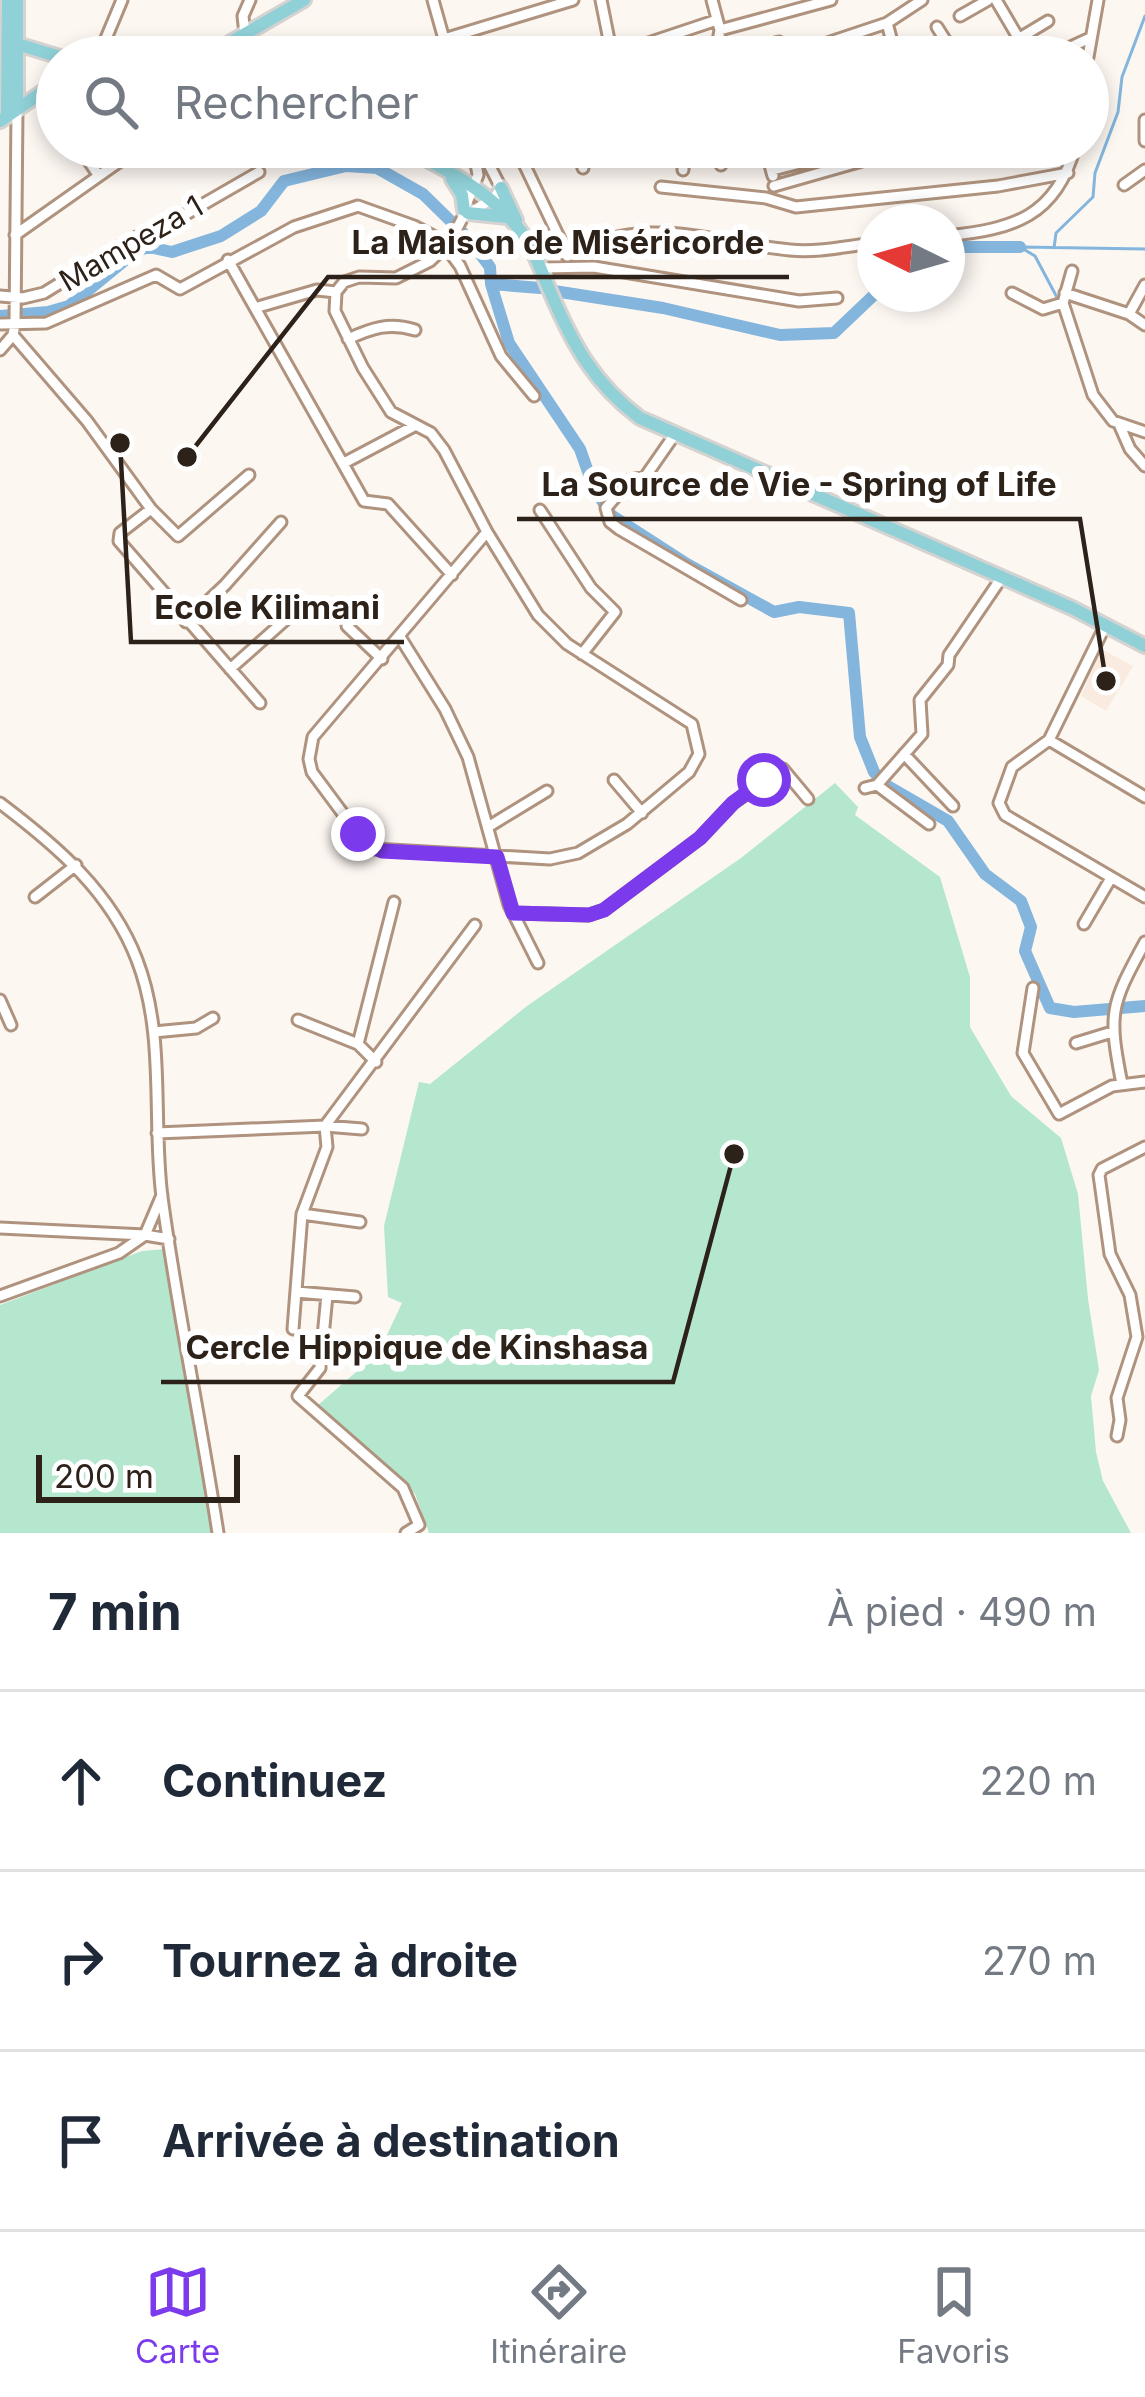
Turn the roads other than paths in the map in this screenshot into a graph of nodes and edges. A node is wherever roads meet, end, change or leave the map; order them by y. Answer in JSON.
{"nodes":[{"id":1,"x":8,"y":0,"type":"edge"},
{"id":2,"x":17,"y":0,"type":"edge"},
{"id":3,"x":122,"y":0,"type":"edge"},
{"id":4,"x":250,"y":0,"type":"edge"},
{"id":5,"x":304,"y":0,"type":"edge"},
{"id":6,"x":433,"y":0,"type":"edge"},
{"id":7,"x":573,"y":0,"type":"edge"},
{"id":8,"x":601,"y":0,"type":"edge"},
{"id":9,"x":712,"y":0,"type":"edge"},
{"id":10,"x":831,"y":0,"type":"edge"},
{"id":11,"x":922,"y":0,"type":"edge"},
{"id":12,"x":992,"y":0,"type":"edge"},
{"id":13,"x":1098,"y":0,"type":"edge"},
{"id":14,"x":960,"y":16,"type":"dead end"},
{"id":15,"x":1048,"y":21,"type":"dead end"},
{"id":16,"x":887,"y":23,"type":"junction"},
{"id":17,"x":718,"y":25,"type":"junction"},
{"id":18,"x":938,"y":27,"type":"dead end"},
{"id":19,"x":245,"y":34,"type":"junction"},
{"id":20,"x":107,"y":36,"type":"edge"},
{"id":21,"x":242,"y":36,"type":"edge"},
{"id":22,"x":443,"y":36,"type":"edge"},
{"id":23,"x":454,"y":36,"type":"edge"},
{"id":24,"x":606,"y":36,"type":"edge"},
{"id":25,"x":679,"y":36,"type":"edge"},
{"id":26,"x":717,"y":36,"type":"edge"},
{"id":27,"x":850,"y":36,"type":"edge"},
{"id":28,"x":890,"y":36,"type":"edge"},
{"id":29,"x":943,"y":36,"type":"edge"},
{"id":30,"x":1018,"y":36,"type":"edge"},
{"id":31,"x":1022,"y":36,"type":"edge"},
{"id":32,"x":1090,"y":36,"type":"edge"},
{"id":33,"x":8,"y":41,"type":"edge"},
{"id":34,"x":36,"y":97,"type":"edge"},
{"id":35,"x":8,"y":115,"type":"edge"},
{"id":36,"x":1145,"y":120,"type":"edge"},
{"id":37,"x":1145,"y":141,"type":"edge"},
{"id":38,"x":93,"y":168,"type":"edge"},
{"id":39,"x":110,"y":168,"type":"edge"},
{"id":40,"x":439,"y":168,"type":"edge"},
{"id":41,"x":478,"y":168,"type":"edge"},
{"id":42,"x":490,"y":168,"type":"edge"},
{"id":43,"x":526,"y":168,"type":"edge"},
{"id":44,"x":778,"y":168,"type":"edge"},
{"id":45,"x":821,"y":168,"type":"edge"},
{"id":46,"x":831,"y":168,"type":"edge"},
{"id":47,"x":1069,"y":168,"type":"edge"},
{"id":48,"x":773,"y":170,"type":"joint"},
{"id":49,"x":1145,"y":170,"type":"edge"},
{"id":50,"x":259,"y":172,"type":"dead end"},
{"id":51,"x":822,"y":172,"type":"junction"},
{"id":52,"x":448,"y":173,"type":"junction"},
{"id":53,"x":1068,"y":173,"type":"junction"},
{"id":54,"x":99,"y":176,"type":"junction"},
{"id":55,"x":1124,"y":185,"type":"dead end"},
{"id":56,"x":774,"y":186,"type":"junction"},
{"id":57,"x":661,"y":187,"type":"dead end"},
{"id":58,"x":501,"y":188,"type":"junction"},
{"id":59,"x":475,"y":190,"type":"junction"},
{"id":60,"x":772,"y":200,"type":"junction"},
{"id":61,"x":489,"y":201,"type":"junction"},
{"id":62,"x":464,"y":214,"type":"junction"},
{"id":63,"x":509,"y":217,"type":"junction"},
{"id":64,"x":521,"y":232,"type":"junction"},
{"id":65,"x":965,"y":234,"type":"edge"},
{"id":66,"x":15,"y":235,"type":"junction"},
{"id":67,"x":449,"y":243,"type":"junction"},
{"id":68,"x":857,"y":245,"type":"edge"},
{"id":69,"x":228,"y":260,"type":"junction"},
{"id":70,"x":570,"y":260,"type":"junction"},
{"id":71,"x":541,"y":268,"type":"junction"},
{"id":72,"x":1072,"y":271,"type":"dead end"},
{"id":73,"x":1145,"y":285,"type":"edge"},
{"id":74,"x":336,"y":292,"type":"junction"},
{"id":75,"x":1012,"y":293,"type":"dead end"},
{"id":76,"x":0,"y":296,"type":"edge"},
{"id":77,"x":837,"y":298,"type":"dead end"},
{"id":78,"x":15,"y":299,"type":"junction"},
{"id":79,"x":1061,"y":301,"type":"junction"},
{"id":80,"x":258,"y":307,"type":"junction"},
{"id":81,"x":1129,"y":314,"type":"junction"},
{"id":82,"x":0,"y":324,"type":"edge"},
{"id":83,"x":1145,"y":325,"type":"edge"},
{"id":84,"x":14,"y":326,"type":"junction"},
{"id":85,"x":415,"y":330,"type":"dead end"},
{"id":86,"x":348,"y":339,"type":"junction"},
{"id":87,"x":0,"y":350,"type":"edge"},
{"id":88,"x":534,"y":396,"type":"dead end"},
{"id":89,"x":1119,"y":424,"type":"junction"},
{"id":90,"x":414,"y":426,"type":"junction"},
{"id":91,"x":1145,"y":432,"type":"edge"},
{"id":92,"x":675,"y":434,"type":"junction"},
{"id":93,"x":344,"y":463,"type":"junction"},
{"id":94,"x":1145,"y":466,"type":"edge"},
{"id":95,"x":249,"y":475,"type":"dead end"},
{"id":96,"x":151,"y":509,"type":"junction"},
{"id":97,"x":540,"y":510,"type":"dead end"},
{"id":98,"x":281,"y":522,"type":"dead end"},
{"id":99,"x":487,"y":532,"type":"junction"},
{"id":100,"x":452,"y":575,"type":"junction"},
{"id":101,"x":1002,"y":577,"type":"junction"},
{"id":102,"x":741,"y":600,"type":"dead end"},
{"id":103,"x":292,"y":614,"type":"dead end"},
{"id":104,"x":186,"y":622,"type":"junction"},
{"id":105,"x":347,"y":626,"type":"dead end"},
{"id":106,"x":1105,"y":626,"type":"junction"},
{"id":107,"x":400,"y":637,"type":"junction"},
{"id":108,"x":1145,"y":646,"type":"edge"},
{"id":109,"x":582,"y":654,"type":"junction"},
{"id":110,"x":382,"y":659,"type":"junction"},
{"id":111,"x":230,"y":670,"type":"junction"},
{"id":112,"x":260,"y":703,"type":"dead end"},
{"id":113,"x":1049,"y":740,"type":"junction"},
{"id":114,"x":904,"y":754,"type":"junction"},
{"id":115,"x":614,"y":780,"type":"dead end"},
{"id":116,"x":548,"y":791,"type":"dead end"},
{"id":117,"x":1145,"y":797,"type":"edge"},
{"id":118,"x":808,"y":799,"type":"dead end"},
{"id":119,"x":0,"y":803,"type":"edge"},
{"id":120,"x":953,"y":806,"type":"dead end"},
{"id":121,"x":642,"y":813,"type":"junction"},
{"id":122,"x":928,"y":824,"type":"dead end"},
{"id":123,"x":488,"y":827,"type":"junction"},
{"id":124,"x":497,"y":857,"type":"junction"},
{"id":125,"x":76,"y":866,"type":"junction"},
{"id":126,"x":1112,"y":878,"type":"junction"},
{"id":127,"x":35,"y":897,"type":"dead end"},
{"id":128,"x":1145,"y":898,"type":"edge"},
{"id":129,"x":394,"y":902,"type":"dead end"},
{"id":130,"x":513,"y":913,"type":"junction"},
{"id":131,"x":1084,"y":924,"type":"dead end"},
{"id":132,"x":475,"y":925,"type":"dead end"},
{"id":133,"x":1145,"y":942,"type":"edge"},
{"id":134,"x":538,"y":963,"type":"dead end"},
{"id":135,"x":1033,"y":988,"type":"dead end"},
{"id":136,"x":1,"y":1006,"type":"edge"},
{"id":137,"x":213,"y":1018,"type":"dead end"},
{"id":138,"x":298,"y":1020,"type":"dead end"},
{"id":139,"x":11,"y":1025,"type":"dead end"},
{"id":140,"x":1112,"y":1032,"type":"junction"},
{"id":141,"x":154,"y":1033,"type":"junction"},
{"id":142,"x":1076,"y":1043,"type":"dead end"},
{"id":143,"x":358,"y":1044,"type":"junction"},
{"id":144,"x":376,"y":1063,"type":"junction"},
{"id":145,"x":1145,"y":1082,"type":"edge"},
{"id":146,"x":1122,"y":1084,"type":"junction"},
{"id":147,"x":325,"y":1126,"type":"junction"},
{"id":148,"x":362,"y":1130,"type":"dead end"},
{"id":149,"x":157,"y":1133,"type":"junction"},
{"id":150,"x":1145,"y":1147,"type":"edge"},
{"id":151,"x":161,"y":1195,"type":"junction"},
{"id":152,"x":302,"y":1214,"type":"junction"},
{"id":153,"x":360,"y":1222,"type":"dead end"},
{"id":154,"x":0,"y":1228,"type":"edge"},
{"id":155,"x":145,"y":1234,"type":"junction"},
{"id":156,"x":169,"y":1239,"type":"junction"},
{"id":157,"x":296,"y":1292,"type":"junction"},
{"id":158,"x":327,"y":1295,"type":"junction"},
{"id":159,"x":0,"y":1297,"type":"edge"},
{"id":160,"x":355,"y":1297,"type":"dead end"},
{"id":161,"x":293,"y":1329,"type":"dead end"},
{"id":162,"x":1117,"y":1436,"type":"dead end"},
{"id":163,"x":218,"y":1533,"type":"edge"},
{"id":164,"x":406,"y":1533,"type":"edge"}],
"edges":[{"from":1,"to":33,"type":"main road"},
{"from":2,"to":33,"type":"main road"},
{"from":3,"to":20,"type":"street"},
{"from":4,"to":19,"type":"street"},
{"from":5,"to":19,"type":"main road"},
{"from":6,"to":22,"type":"street"},
{"from":7,"to":23,"type":"street"},
{"from":8,"to":24,"type":"street"},
{"from":9,"to":17,"type":"street"},
{"from":10,"to":17,"type":"street"},
{"from":11,"to":16,"type":"street"},
{"from":12,"to":14,"type":"street"},
{"from":12,"to":30,"type":"street"},
{"from":13,"to":32,"type":"street"},
{"from":15,"to":31,"type":"street"},
{"from":16,"to":27,"type":"street"},
{"from":16,"to":28,"type":"street"},
{"from":17,"to":25,"type":"street"},
{"from":17,"to":26,"type":"street"},
{"from":18,"to":29,"type":"street"},
{"from":19,"to":21,"type":"main road"},
{"from":33,"to":35,"type":"main road"},
{"from":34,"to":35,"type":"main road"},
{"from":35,"to":66,"type":"street"},
{"from":36,"to":37,"type":"street"},
{"from":38,"to":54,"type":"street"},
{"from":39,"to":54,"type":"street"},
{"from":40,"to":52,"type":"main road"},
{"from":41,"to":59,"type":"street"},
{"from":42,"to":58,"type":"street"},
{"from":43,"to":70,"type":"street"},
{"from":44,"to":48,"type":"street"},
{"from":45,"to":51,"type":"street"},
{"from":46,"to":51,"type":"street"},
{"from":47,"to":53,"type":"street"},
{"from":48,"to":56,"type":"street"},
{"from":49,"to":55,"type":"street"},
{"from":50,"to":78,"type":"street","name":"Mampeza 1"},
{"from":51,"to":56,"type":"street"},
{"from":52,"to":59,"type":"main road"},
{"from":52,"to":62,"type":"main road"},
{"from":53,"to":60,"type":"street"},
{"from":53,"to":65,"type":"street"},
{"from":54,"to":66,"type":"street"},
{"from":56,"to":60,"type":"street"},
{"from":57,"to":60,"type":"street"},
{"from":58,"to":61,"type":"street"},
{"from":58,"to":64,"type":"main road"},
{"from":59,"to":61,"type":"main road"},
{"from":59,"to":62,"type":"street"},
{"from":61,"to":62,"type":"street"},
{"from":61,"to":63,"type":"main road"},
{"from":62,"to":63,"type":"main road"},
{"from":62,"to":67,"type":"street"},
{"from":63,"to":64,"type":"main road"},
{"from":64,"to":71,"type":"main road"},
{"from":66,"to":78,"type":"street"},
{"from":67,"to":69,"type":"street"},
{"from":67,"to":74,"type":"street"},
{"from":67,"to":88,"type":"street"},
{"from":68,"to":70,"type":"street"},
{"from":69,"to":80,"type":"street"},
{"from":69,"to":84,"type":"street"},
{"from":70,"to":71,"type":"street"},
{"from":70,"to":77,"type":"street"},
{"from":71,"to":92,"type":"main road"},
{"from":72,"to":79,"type":"street"},
{"from":73,"to":81,"type":"street"},
{"from":74,"to":80,"type":"street"},
{"from":74,"to":86,"type":"street"},
{"from":75,"to":79,"type":"street"},
{"from":76,"to":78,"type":"street","name":"Mampeza 1"},
{"from":78,"to":84,"type":"street"},
{"from":79,"to":81,"type":"street"},
{"from":79,"to":89,"type":"street"},
{"from":80,"to":93,"type":"street"},
{"from":81,"to":83,"type":"street"},
{"from":82,"to":84,"type":"street"},
{"from":84,"to":87,"type":"street"},
{"from":84,"to":96,"type":"street"},
{"from":85,"to":86,"type":"street"},
{"from":86,"to":90,"type":"street"},
{"from":89,"to":91,"type":"street"},
{"from":89,"to":94,"type":"street"},
{"from":90,"to":93,"type":"street"},
{"from":90,"to":99,"type":"street"},
{"from":92,"to":101,"type":"main road"},
{"from":92,"to":102,"type":"street"},
{"from":93,"to":100,"type":"street"},
{"from":95,"to":96,"type":"street"},
{"from":96,"to":104,"type":"street"},
{"from":97,"to":109,"type":"street"},
{"from":98,"to":104,"type":"street"},
{"from":99,"to":100,"type":"street"},
{"from":99,"to":109,"type":"street"},
{"from":100,"to":107,"type":"street"},
{"from":101,"to":106,"type":"main road"},
{"from":101,"to":114,"type":"street"},
{"from":103,"to":111,"type":"street"},
{"from":104,"to":111,"type":"street"},
{"from":105,"to":110,"type":"street"},
{"from":106,"to":108,"type":"main road"},
{"from":106,"to":113,"type":"street"},
{"from":107,"to":110,"type":"street"},
{"from":107,"to":123,"type":"street"},
{"from":109,"to":121,"type":"street"},
{"from":110,"to":124,"type":"street"},
{"from":111,"to":112,"type":"street"},
{"from":113,"to":117,"type":"street"},
{"from":113,"to":126,"type":"street"},
{"from":114,"to":120,"type":"street"},
{"from":114,"to":122,"type":"street"},
{"from":115,"to":121,"type":"street"},
{"from":116,"to":123,"type":"street"},
{"from":118,"to":130,"type":"street"},
{"from":119,"to":125,"type":"street"},
{"from":121,"to":124,"type":"street"},
{"from":123,"to":124,"type":"street"},
{"from":124,"to":130,"type":"street"},
{"from":125,"to":127,"type":"street"},
{"from":125,"to":141,"type":"street"},
{"from":126,"to":128,"type":"street"},
{"from":126,"to":131,"type":"street"},
{"from":129,"to":143,"type":"street"},
{"from":130,"to":134,"type":"street"},
{"from":132,"to":144,"type":"street"},
{"from":133,"to":140,"type":"street"},
{"from":135,"to":146,"type":"street"},
{"from":136,"to":139,"type":"street"},
{"from":137,"to":141,"type":"street"},
{"from":138,"to":143,"type":"street"},
{"from":140,"to":142,"type":"street"},
{"from":140,"to":146,"type":"street"},
{"from":141,"to":149,"type":"street"},
{"from":143,"to":144,"type":"street"},
{"from":144,"to":147,"type":"street"},
{"from":145,"to":146,"type":"street"},
{"from":147,"to":148,"type":"street"},
{"from":147,"to":149,"type":"street"},
{"from":147,"to":152,"type":"street"},
{"from":149,"to":151,"type":"street"},
{"from":150,"to":162,"type":"street"},
{"from":151,"to":155,"type":"street"},
{"from":151,"to":156,"type":"street"},
{"from":152,"to":153,"type":"street"},
{"from":152,"to":157,"type":"street"},
{"from":154,"to":155,"type":"street"},
{"from":155,"to":156,"type":"street"},
{"from":155,"to":159,"type":"street"},
{"from":156,"to":163,"type":"street"},
{"from":157,"to":158,"type":"street"},
{"from":157,"to":161,"type":"street"},
{"from":158,"to":160,"type":"street"},
{"from":158,"to":164,"type":"street"}]}
